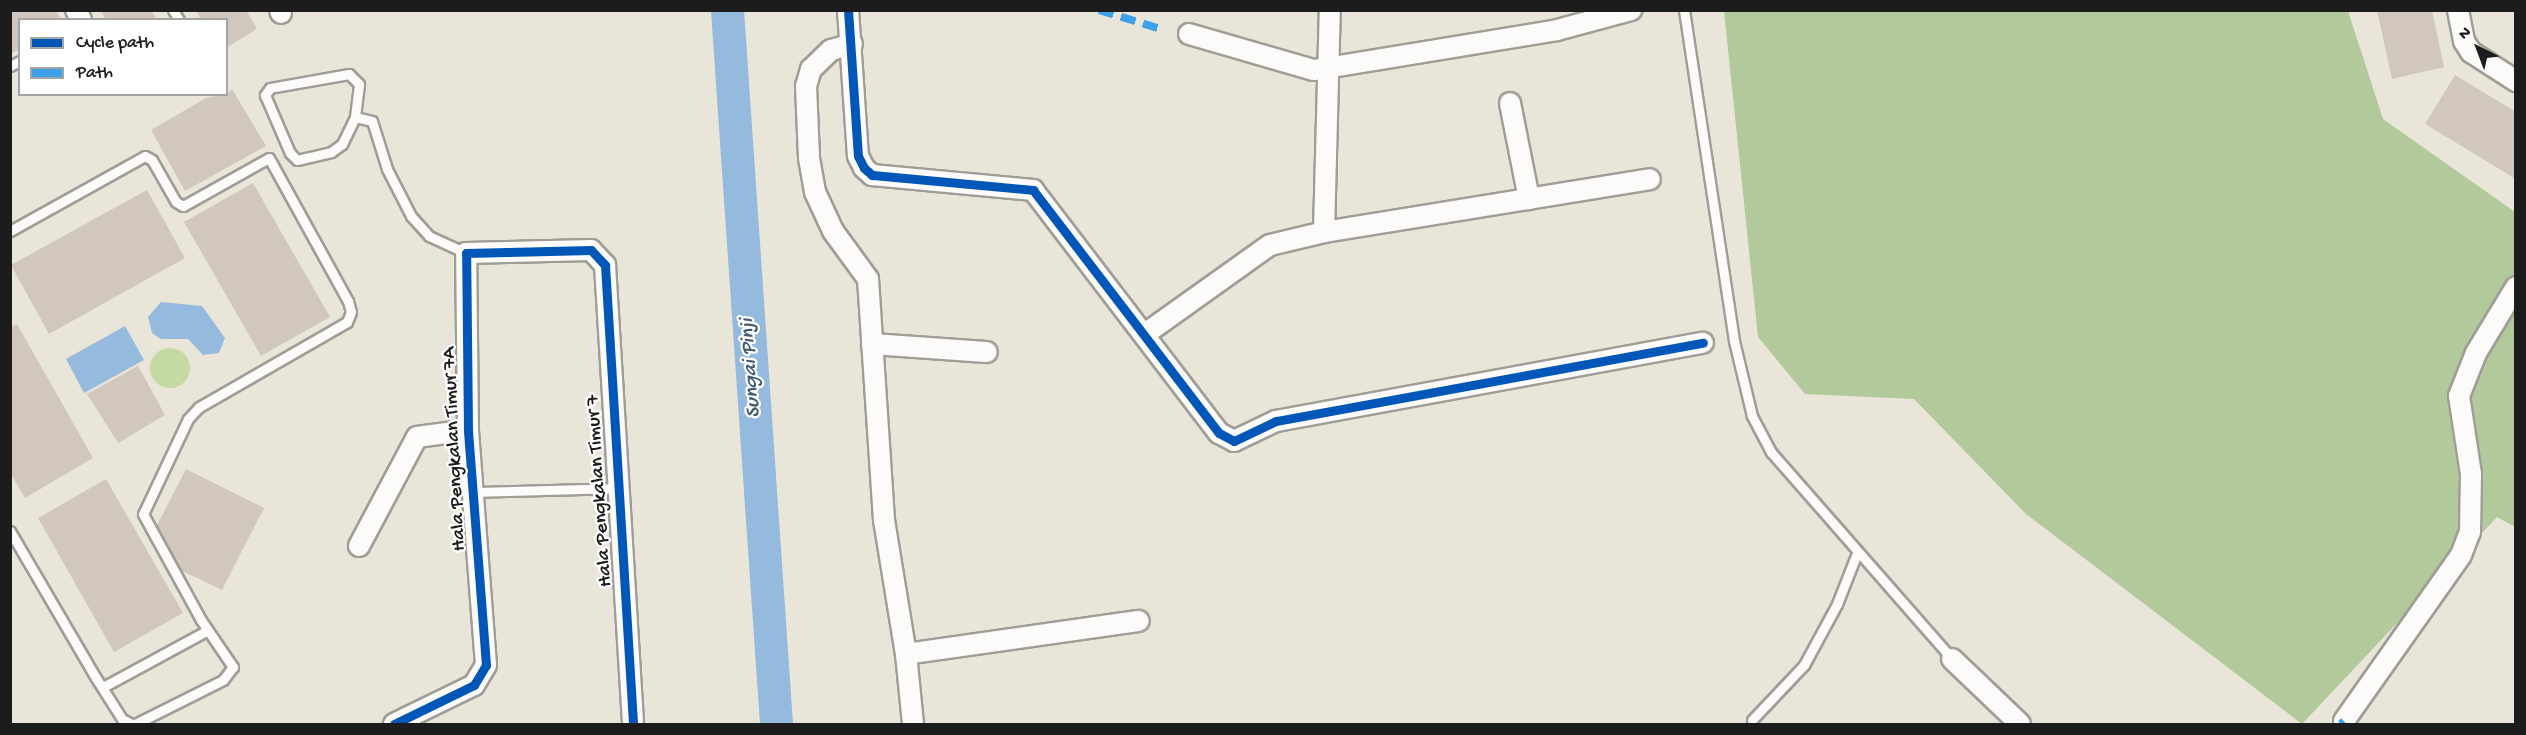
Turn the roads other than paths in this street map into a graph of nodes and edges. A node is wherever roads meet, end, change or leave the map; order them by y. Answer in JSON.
{"nodes":[{"id":1,"x":848,"y":10,"type":"edge"},
{"id":2,"x":1330,"y":10,"type":"edge"},
{"id":3,"x":1632,"y":10,"type":"edge"},
{"id":4,"x":1684,"y":10,"type":"edge"},
{"id":5,"x":2458,"y":10,"type":"edge"},
{"id":6,"x":1189,"y":34,"type":"dead end"},
{"id":7,"x":852,"y":44,"type":"junction"},
{"id":8,"x":1328,"y":68,"type":"junction"},
{"id":9,"x":2516,"y":81,"type":"edge"},
{"id":10,"x":1510,"y":103,"type":"dead end"},
{"id":11,"x":355,"y":117,"type":"junction"},
{"id":12,"x":1650,"y":179,"type":"dead end"},
{"id":13,"x":1528,"y":199,"type":"junction"},
{"id":14,"x":10,"y":231,"type":"edge"},
{"id":15,"x":1324,"y":231,"type":"junction"},
{"id":16,"x":466,"y":253,"type":"junction"},
{"id":17,"x":2516,"y":287,"type":"edge"},
{"id":18,"x":1145,"y":334,"type":"junction"},
{"id":19,"x":1703,"y":343,"type":"dead end"},
{"id":20,"x":872,"y":344,"type":"junction"},
{"id":21,"x":987,"y":352,"type":"dead end"},
{"id":22,"x":468,"y":430,"type":"junction"},
{"id":23,"x":617,"y":488,"type":"junction"},
{"id":24,"x":474,"y":492,"type":"junction"},
{"id":25,"x":10,"y":531,"type":"edge"},
{"id":26,"x":359,"y":546,"type":"dead end"},
{"id":27,"x":1857,"y":553,"type":"junction"},
{"id":28,"x":1139,"y":621,"type":"dead end"},
{"id":29,"x":208,"y":630,"type":"junction"},
{"id":30,"x":906,"y":654,"type":"junction"},
{"id":31,"x":1952,"y":659,"type":"joint"},
{"id":32,"x":104,"y":687,"type":"junction"},
{"id":33,"x":1752,"y":720,"type":"dead end"},
{"id":34,"x":2344,"y":721,"type":"dead end"},
{"id":35,"x":133,"y":724,"type":"edge"},
{"id":36,"x":394,"y":724,"type":"edge"},
{"id":37,"x":633,"y":724,"type":"edge"},
{"id":38,"x":913,"y":724,"type":"edge"},
{"id":39,"x":2020,"y":724,"type":"edge"}],
"edges":[{"from":1,"to":7,"type":"street"},
{"from":2,"to":8,"type":"street"},
{"from":3,"to":8,"type":"street"},
{"from":4,"to":27,"type":"lane"},
{"from":5,"to":9,"type":"street"},
{"from":6,"to":8,"type":"street"},
{"from":7,"to":18,"type":"street"},
{"from":7,"to":20,"type":"street"},
{"from":8,"to":15,"type":"street"},
{"from":10,"to":13,"type":"street"},
{"from":11,"to":11,"type":"lane"},
{"from":11,"to":16,"type":"lane"},
{"from":12,"to":13,"type":"street"},
{"from":13,"to":15,"type":"street"},
{"from":14,"to":29,"type":"lane"},
{"from":15,"to":18,"type":"street"},
{"from":16,"to":22,"type":"street","name":"Hala Pengkalan Timur 7A"},
{"from":16,"to":23,"type":"street","name":"Hala Pengkalan Timur 7"},
{"from":17,"to":34,"type":"street"},
{"from":18,"to":19,"type":"street"},
{"from":20,"to":21,"type":"street"},
{"from":20,"to":30,"type":"street"},
{"from":22,"to":24,"type":"street","name":"Hala Pengkalan Timur 7A"},
{"from":22,"to":26,"type":"street"},
{"from":23,"to":24,"type":"lane"},
{"from":23,"to":37,"type":"street","name":"Hala Pengkalan Timur 7"},
{"from":24,"to":36,"type":"street","name":"Hala Pengkalan Timur 7A"},
{"from":25,"to":32,"type":"lane"},
{"from":27,"to":31,"type":"lane"},
{"from":27,"to":33,"type":"lane"},
{"from":28,"to":30,"type":"street"},
{"from":29,"to":32,"type":"lane"},
{"from":29,"to":35,"type":"lane"},
{"from":30,"to":38,"type":"street"},
{"from":31,"to":39,"type":"street"},
{"from":32,"to":35,"type":"lane"}]}
